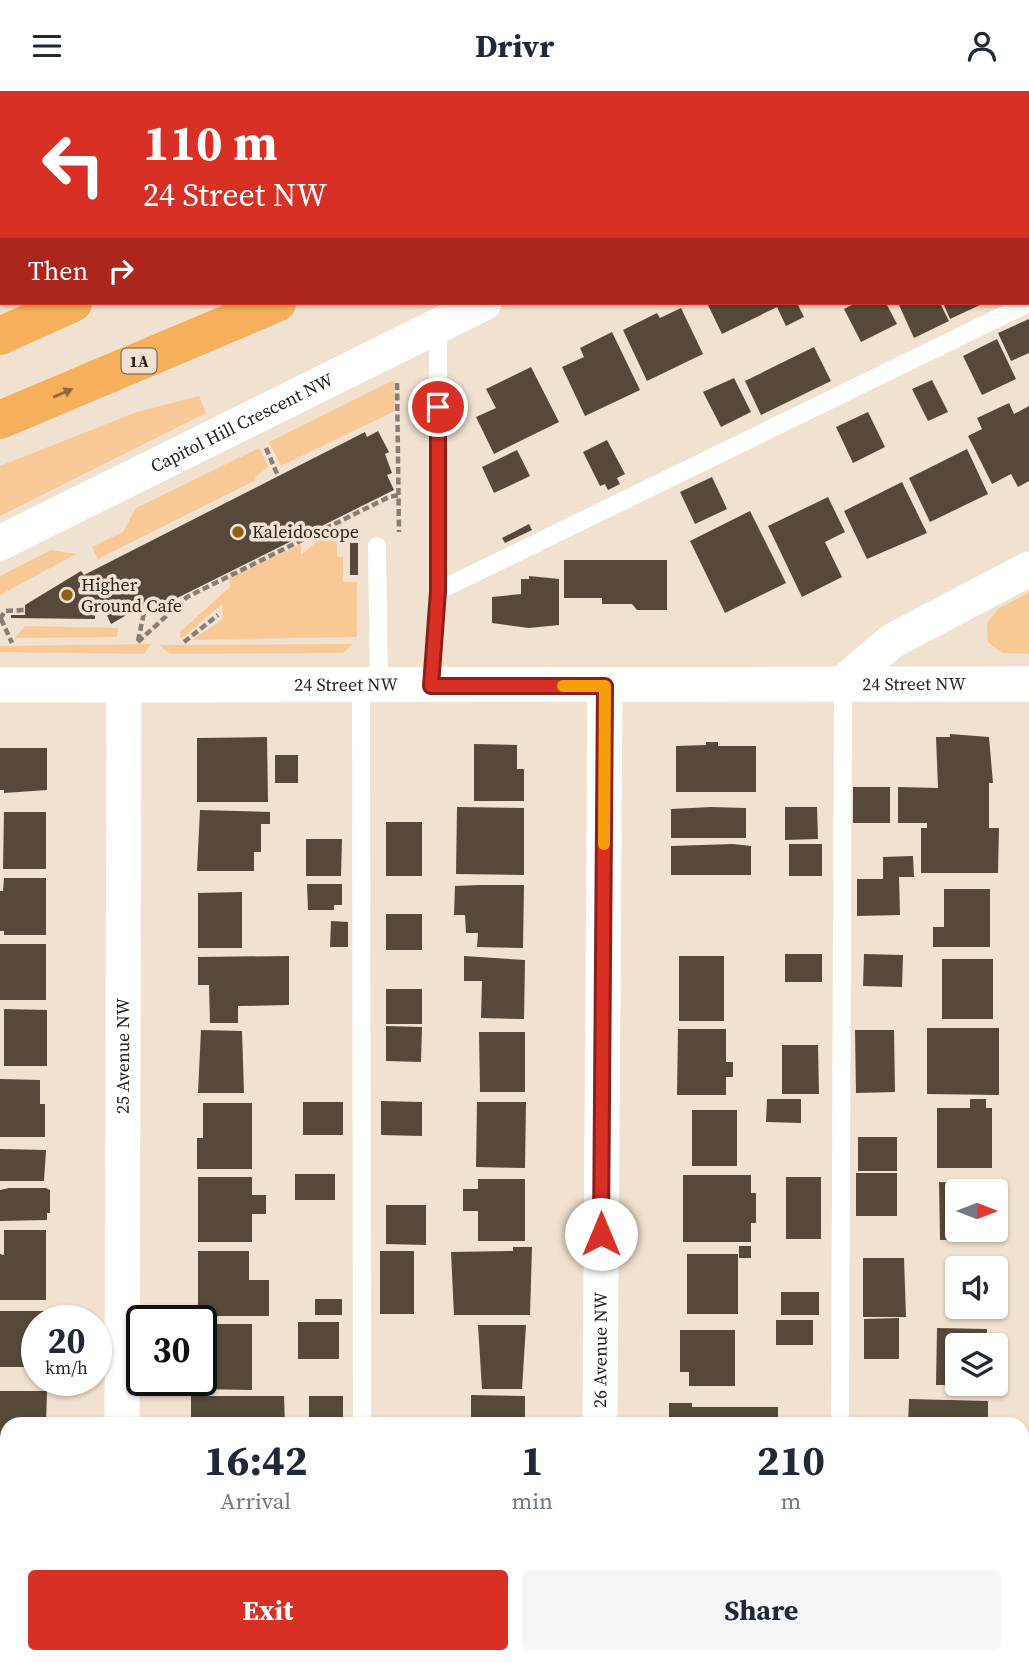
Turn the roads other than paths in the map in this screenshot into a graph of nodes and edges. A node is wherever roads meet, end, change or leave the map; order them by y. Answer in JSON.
{"nodes":[{"id":1,"x":68,"y":305,"type":"edge"},
{"id":2,"x":272,"y":305,"type":"edge"},
{"id":3,"x":480,"y":305,"type":"edge"},
{"id":4,"x":1025,"y":305,"type":"edge"},
{"id":5,"x":11,"y":325,"type":"edge"},
{"id":6,"x":438,"y":326,"type":"junction"},
{"id":7,"x":0,"y":420,"type":"edge"},
{"id":8,"x":0,"y":543,"type":"edge"},
{"id":9,"x":377,"y":546,"type":"dead end"},
{"id":10,"x":1029,"y":569,"type":"edge"},
{"id":11,"x":438,"y":591,"type":"junction"},
{"id":12,"x":843,"y":683,"type":"junction"},
{"id":13,"x":1029,"y":684,"type":"edge"},
{"id":14,"x":0,"y":685,"type":"edge"},
{"id":15,"x":370,"y":686,"type":"junction"},
{"id":16,"x":431,"y":686,"type":"junction"},
{"id":17,"x":605,"y":686,"type":"junction"},
{"id":18,"x":124,"y":687,"type":"junction"},
{"id":19,"x":122,"y":1417,"type":"edge"},
{"id":20,"x":362,"y":1417,"type":"edge"},
{"id":21,"x":600,"y":1417,"type":"edge"},
{"id":22,"x":840,"y":1417,"type":"edge"}],
"edges":[{"from":1,"to":5,"type":"highway"},
{"from":7,"to":2,"type":"highway","number":"1A","one_way":true},
{"from":3,"to":6,"type":"street","name":"Capitol Hill Crescent NW"},
{"from":4,"to":11,"type":"lane"},
{"from":6,"to":8,"type":"street","name":"Capitol Hill Crescent NW"},
{"from":6,"to":11,"type":"lane"},
{"from":9,"to":15,"type":"lane"},
{"from":10,"to":12,"type":"street"},
{"from":11,"to":16,"type":"lane"},
{"from":12,"to":13,"type":"street","name":"24 Street NW"},
{"from":12,"to":17,"type":"street","name":"24 Street NW"},
{"from":12,"to":22,"type":"lane"},
{"from":14,"to":18,"type":"street","name":"24 Street NW"},
{"from":15,"to":16,"type":"street","name":"24 Street NW"},
{"from":15,"to":18,"type":"street","name":"24 Street NW"},
{"from":15,"to":20,"type":"lane"},
{"from":16,"to":17,"type":"street","name":"24 Street NW"},
{"from":17,"to":21,"type":"street","name":"26 Avenue NW"},
{"from":18,"to":19,"type":"street","name":"25 Avenue NW"}]}
